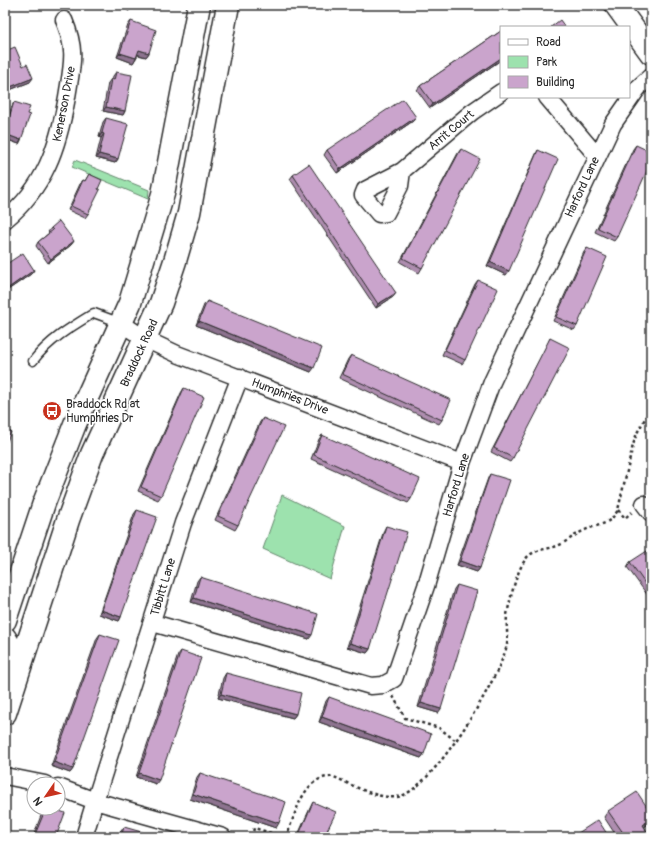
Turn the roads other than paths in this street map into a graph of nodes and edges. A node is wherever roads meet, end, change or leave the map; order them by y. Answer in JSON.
{"nodes":[{"id":1,"x":199,"y":5,"type":"edge"},
{"id":2,"x":228,"y":5,"type":"edge"},
{"id":3,"x":616,"y":5,"type":"edge"},
{"id":4,"x":64,"y":20,"type":"dead end"},
{"id":5,"x":651,"y":52,"type":"edge"},
{"id":6,"x":651,"y":76,"type":"edge"},
{"id":7,"x":500,"y":93,"type":"edge"},
{"id":8,"x":549,"y":98,"type":"edge"},
{"id":9,"x":597,"y":156,"type":"junction"},
{"id":10,"x":402,"y":171,"type":"dead end"},
{"id":11,"x":5,"y":220,"type":"edge"},
{"id":12,"x":121,"y":323,"type":"junction"},
{"id":13,"x":146,"y":339,"type":"junction"},
{"id":14,"x":33,"y":361,"type":"dead end"},
{"id":15,"x":240,"y":377,"type":"junction"},
{"id":16,"x":462,"y":463,"type":"junction"},
{"id":17,"x":5,"y":620,"type":"edge"},
{"id":18,"x":152,"y":623,"type":"junction"},
{"id":19,"x":5,"y":638,"type":"edge"},
{"id":20,"x":5,"y":674,"type":"edge"},
{"id":21,"x":6,"y":703,"type":"edge"},
{"id":22,"x":5,"y":776,"type":"edge"},
{"id":23,"x":26,"y":780,"type":"edge"},
{"id":24,"x":66,"y":791,"type":"edge"},
{"id":25,"x":95,"y":801,"type":"junction"},
{"id":26,"x":84,"y":837,"type":"edge"},
{"id":27,"x":223,"y":837,"type":"edge"}],
"edges":[{"from":1,"to":12,"type":"main road"},
{"from":2,"to":13,"type":"main road","name":"Braddock Road"},
{"from":3,"to":5,"type":"main road"},
{"from":4,"to":11,"type":"street","name":"Kenerson Drive"},
{"from":6,"to":9,"type":"street","name":"Harford Lane"},
{"from":7,"to":10,"type":"street","name":"Arrit Court"},
{"from":8,"to":9,"type":"street"},
{"from":9,"to":16,"type":"street","name":"Harford Lane"},
{"from":12,"to":13,"type":"street","name":"Humphries Drive"},
{"from":12,"to":14,"type":"lane"},
{"from":12,"to":17,"type":"main road"},
{"from":13,"to":15,"type":"street","name":"Humphries Drive"},
{"from":13,"to":21,"type":"main road","name":"Braddock Road"},
{"from":15,"to":16,"type":"street","name":"Humphries Drive"},
{"from":15,"to":18,"type":"street","name":"Tibbitt Lane"},
{"from":16,"to":18,"type":"street","name":"Harford Lane"},
{"from":18,"to":25,"type":"street","name":"Tibbitt Lane"},
{"from":19,"to":20,"type":"main road"},
{"from":22,"to":23,"type":"street"},
{"from":24,"to":25,"type":"street"},
{"from":25,"to":26,"type":"street","name":"Tibbitt Lane"},
{"from":25,"to":27,"type":"street"}]}
